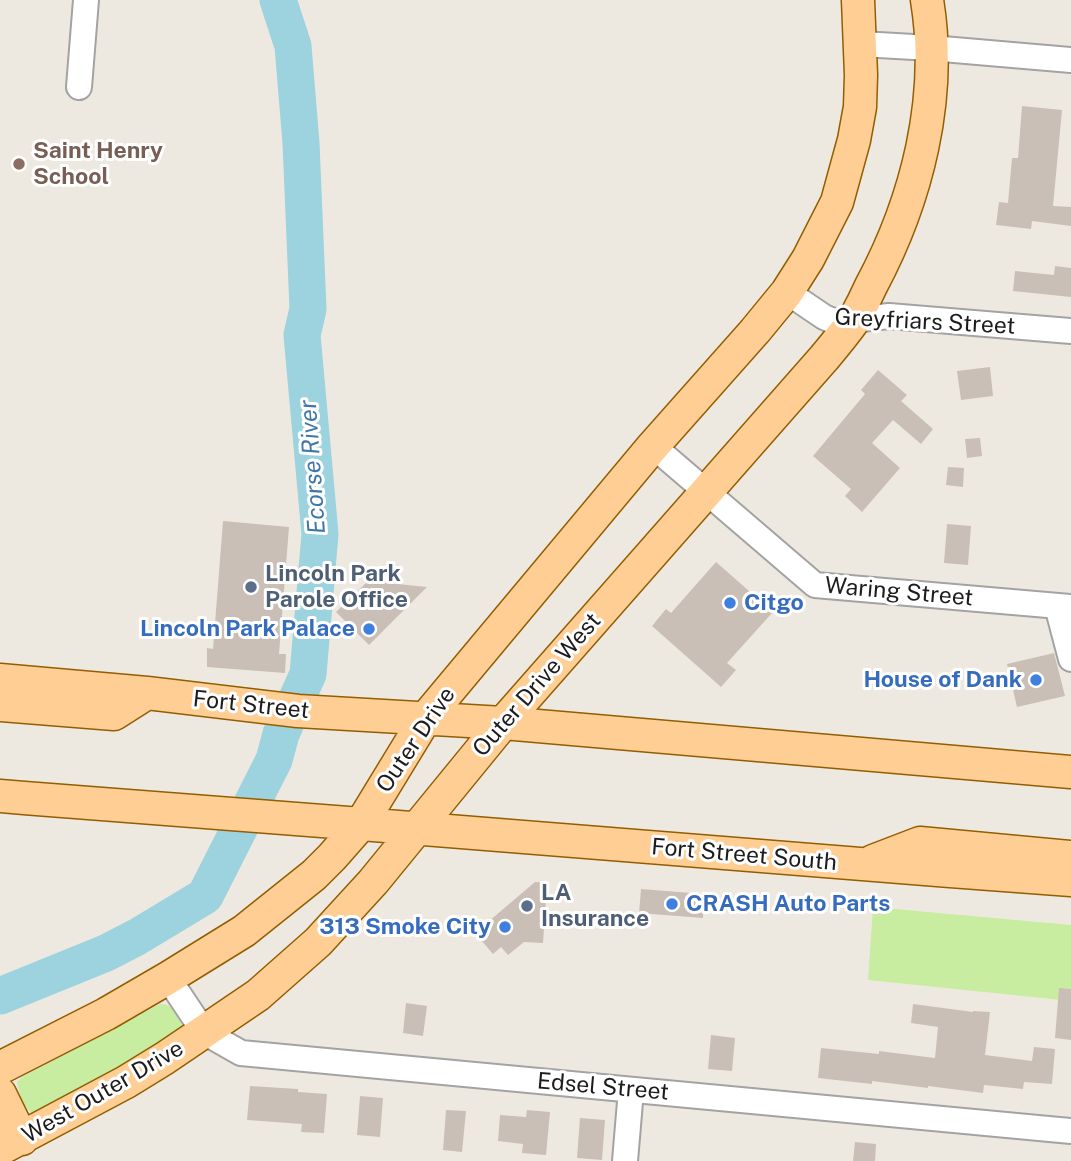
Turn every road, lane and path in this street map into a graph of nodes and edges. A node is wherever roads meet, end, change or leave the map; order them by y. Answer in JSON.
{"nodes":[{"id":1,"x":86,"y":0,"type":"edge"},
{"id":2,"x":858,"y":0,"type":"edge"},
{"id":3,"x":927,"y":0,"type":"edge"},
{"id":4,"x":861,"y":44,"type":"junction"},
{"id":5,"x":931,"y":48,"type":"junction"},
{"id":6,"x":1071,"y":60,"type":"edge"},
{"id":7,"x":79,"y":87,"type":"dead end"},
{"id":8,"x":786,"y":292,"type":"junction"},
{"id":9,"x":853,"y":320,"type":"junction"},
{"id":10,"x":1071,"y":331,"type":"edge"},
{"id":11,"x":653,"y":446,"type":"junction"},
{"id":12,"x":706,"y":491,"type":"junction"},
{"id":13,"x":1064,"y":606,"type":"edge"},
{"id":14,"x":1071,"y":659,"type":"edge"},
{"id":15,"x":0,"y":680,"type":"edge"},
{"id":16,"x":147,"y":693,"type":"junction"},
{"id":17,"x":0,"y":705,"type":"edge"},
{"id":18,"x":425,"y":719,"type":"junction"},
{"id":19,"x":503,"y":723,"type":"junction"},
{"id":20,"x":1071,"y":772,"type":"edge"},
{"id":21,"x":0,"y":796,"type":"edge"},
{"id":22,"x":361,"y":824,"type":"junction"},
{"id":23,"x":417,"y":829,"type":"junction"},
{"id":24,"x":1071,"y":858,"type":"edge"},
{"id":25,"x":862,"y":865,"type":"junction"},
{"id":26,"x":1071,"y":880,"type":"edge"},
{"id":27,"x":168,"y":978,"type":"junction"},
{"id":28,"x":204,"y":1032,"type":"junction"},
{"id":29,"x":0,"y":1068,"type":"edge"},
{"id":30,"x":631,"y":1090,"type":"junction"},
{"id":31,"x":0,"y":1094,"type":"edge"},
{"id":32,"x":1071,"y":1131,"type":"edge"},
{"id":33,"x":11,"y":1144,"type":"edge"},
{"id":34,"x":625,"y":1161,"type":"edge"}],
"edges":[{"from":1,"to":7,"type":"street"},
{"from":2,"to":4,"type":"main road"},
{"from":3,"to":5,"type":"main road"},
{"from":4,"to":5,"type":"street"},
{"from":4,"to":8,"type":"main road"},
{"from":5,"to":6,"type":"street"},
{"from":5,"to":9,"type":"main road"},
{"from":8,"to":9,"type":"street","name":"Greyfriars Street"},
{"from":8,"to":11,"type":"main road","name":"Outer Drive"},
{"from":9,"to":10,"type":"street","name":"Greyfriars Street"},
{"from":9,"to":12,"type":"main road","name":"Outer Drive West"},
{"from":11,"to":12,"type":"street","name":"Waring Street"},
{"from":11,"to":18,"type":"main road","name":"Outer Drive"},
{"from":12,"to":13,"type":"street","name":"Waring Street"},
{"from":12,"to":19,"type":"main road","name":"Outer Drive West"},
{"from":13,"to":14,"type":"street"},
{"from":15,"to":16,"type":"main road","name":"Fort Street"},
{"from":16,"to":17,"type":"main road"},
{"from":16,"to":18,"type":"main road","name":"Fort Street"},
{"from":18,"to":19,"type":"main road","name":"Fort Street"},
{"from":18,"to":22,"type":"main road","name":"Outer Drive"},
{"from":19,"to":20,"type":"main road"},
{"from":19,"to":23,"type":"main road","name":"Outer Drive West"},
{"from":21,"to":22,"type":"main road"},
{"from":22,"to":23,"type":"main road"},
{"from":22,"to":27,"type":"main road","name":"Outer Drive"},
{"from":23,"to":25,"type":"main road","name":"Fort Street South"},
{"from":23,"to":28,"type":"main road","name":"Outer Drive West"},
{"from":24,"to":25,"type":"main road"},
{"from":25,"to":26,"type":"main road","name":"Fort Street South"},
{"from":27,"to":28,"type":"street","name":"Edsel Street"},
{"from":27,"to":29,"type":"main road","name":"Outer Drive"},
{"from":28,"to":30,"type":"street","name":"Edsel Street"},
{"from":28,"to":33,"type":"main road","name":"West Outer Drive"},
{"from":30,"to":32,"type":"street","name":"Edsel Street"},
{"from":30,"to":34,"type":"street"},
{"from":31,"to":33,"type":"main road"}]}
